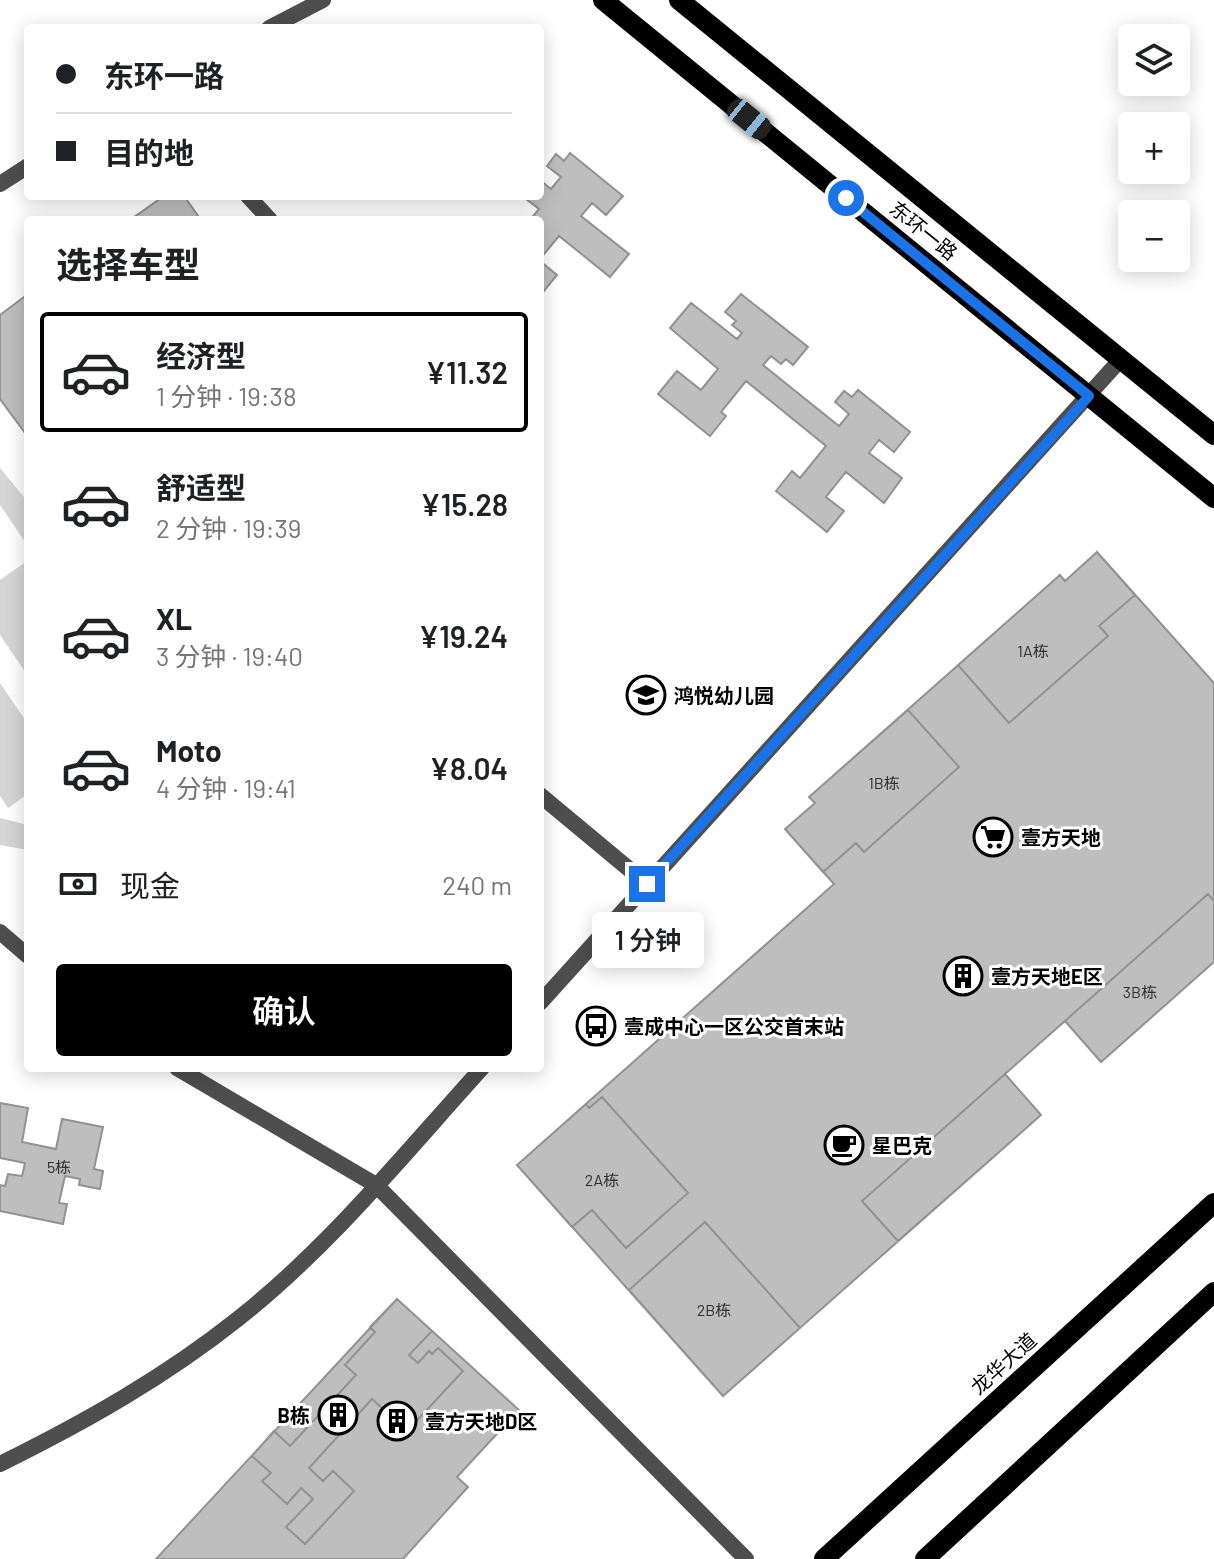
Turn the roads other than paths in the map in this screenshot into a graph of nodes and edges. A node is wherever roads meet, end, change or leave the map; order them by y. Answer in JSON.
{"nodes":[{"id":1,"x":323,"y":0,"type":"edge"},
{"id":2,"x":603,"y":0,"type":"edge"},
{"id":3,"x":679,"y":0,"type":"edge"},
{"id":4,"x":277,"y":24,"type":"edge"},
{"id":5,"x":24,"y":169,"type":"edge"},
{"id":6,"x":0,"y":184,"type":"edge"},
{"id":7,"x":252,"y":200,"type":"edge"},
{"id":8,"x":266,"y":216,"type":"edge"},
{"id":9,"x":1121,"y":359,"type":"junction"},
{"id":10,"x":1089,"y":396,"type":"junction"},
{"id":11,"x":1214,"y":435,"type":"edge"},
{"id":12,"x":1214,"y":498,"type":"edge"},
{"id":13,"x":544,"y":798,"type":"edge"},
{"id":14,"x":647,"y":884,"type":"junction"},
{"id":15,"x":0,"y":932,"type":"edge"},
{"id":16,"x":24,"y":953,"type":"edge"},
{"id":17,"x":544,"y":999,"type":"edge"},
{"id":18,"x":184,"y":1072,"type":"edge"},
{"id":19,"x":478,"y":1072,"type":"edge"},
{"id":20,"x":376,"y":1185,"type":"junction"},
{"id":21,"x":1214,"y":1203,"type":"edge"},
{"id":22,"x":1214,"y":1292,"type":"edge"},
{"id":23,"x":0,"y":1464,"type":"edge"},
{"id":24,"x":746,"y":1559,"type":"edge"},
{"id":25,"x":824,"y":1559,"type":"edge"},
{"id":26,"x":925,"y":1559,"type":"edge"}],
"edges":[{"from":1,"to":4,"type":"street"},
{"from":2,"to":10,"type":"main road","name":"东环一路"},
{"from":3,"to":9,"type":"main road","name":"东环一路"},
{"from":5,"to":6,"type":"street"},
{"from":7,"to":8,"type":"street"},
{"from":9,"to":10,"type":"street"},
{"from":9,"to":11,"type":"main road","name":"东环一路"},
{"from":10,"to":12,"type":"main road","name":"东环一路"},
{"from":10,"to":14,"type":"street"},
{"from":13,"to":14,"type":"street"},
{"from":14,"to":17,"type":"street"},
{"from":15,"to":16,"type":"street"},
{"from":18,"to":20,"type":"street"},
{"from":19,"to":20,"type":"street"},
{"from":20,"to":23,"type":"street"},
{"from":20,"to":24,"type":"street"},
{"from":21,"to":25,"type":"main road","name":"龙华大道"},
{"from":22,"to":26,"type":"main road"}]}
